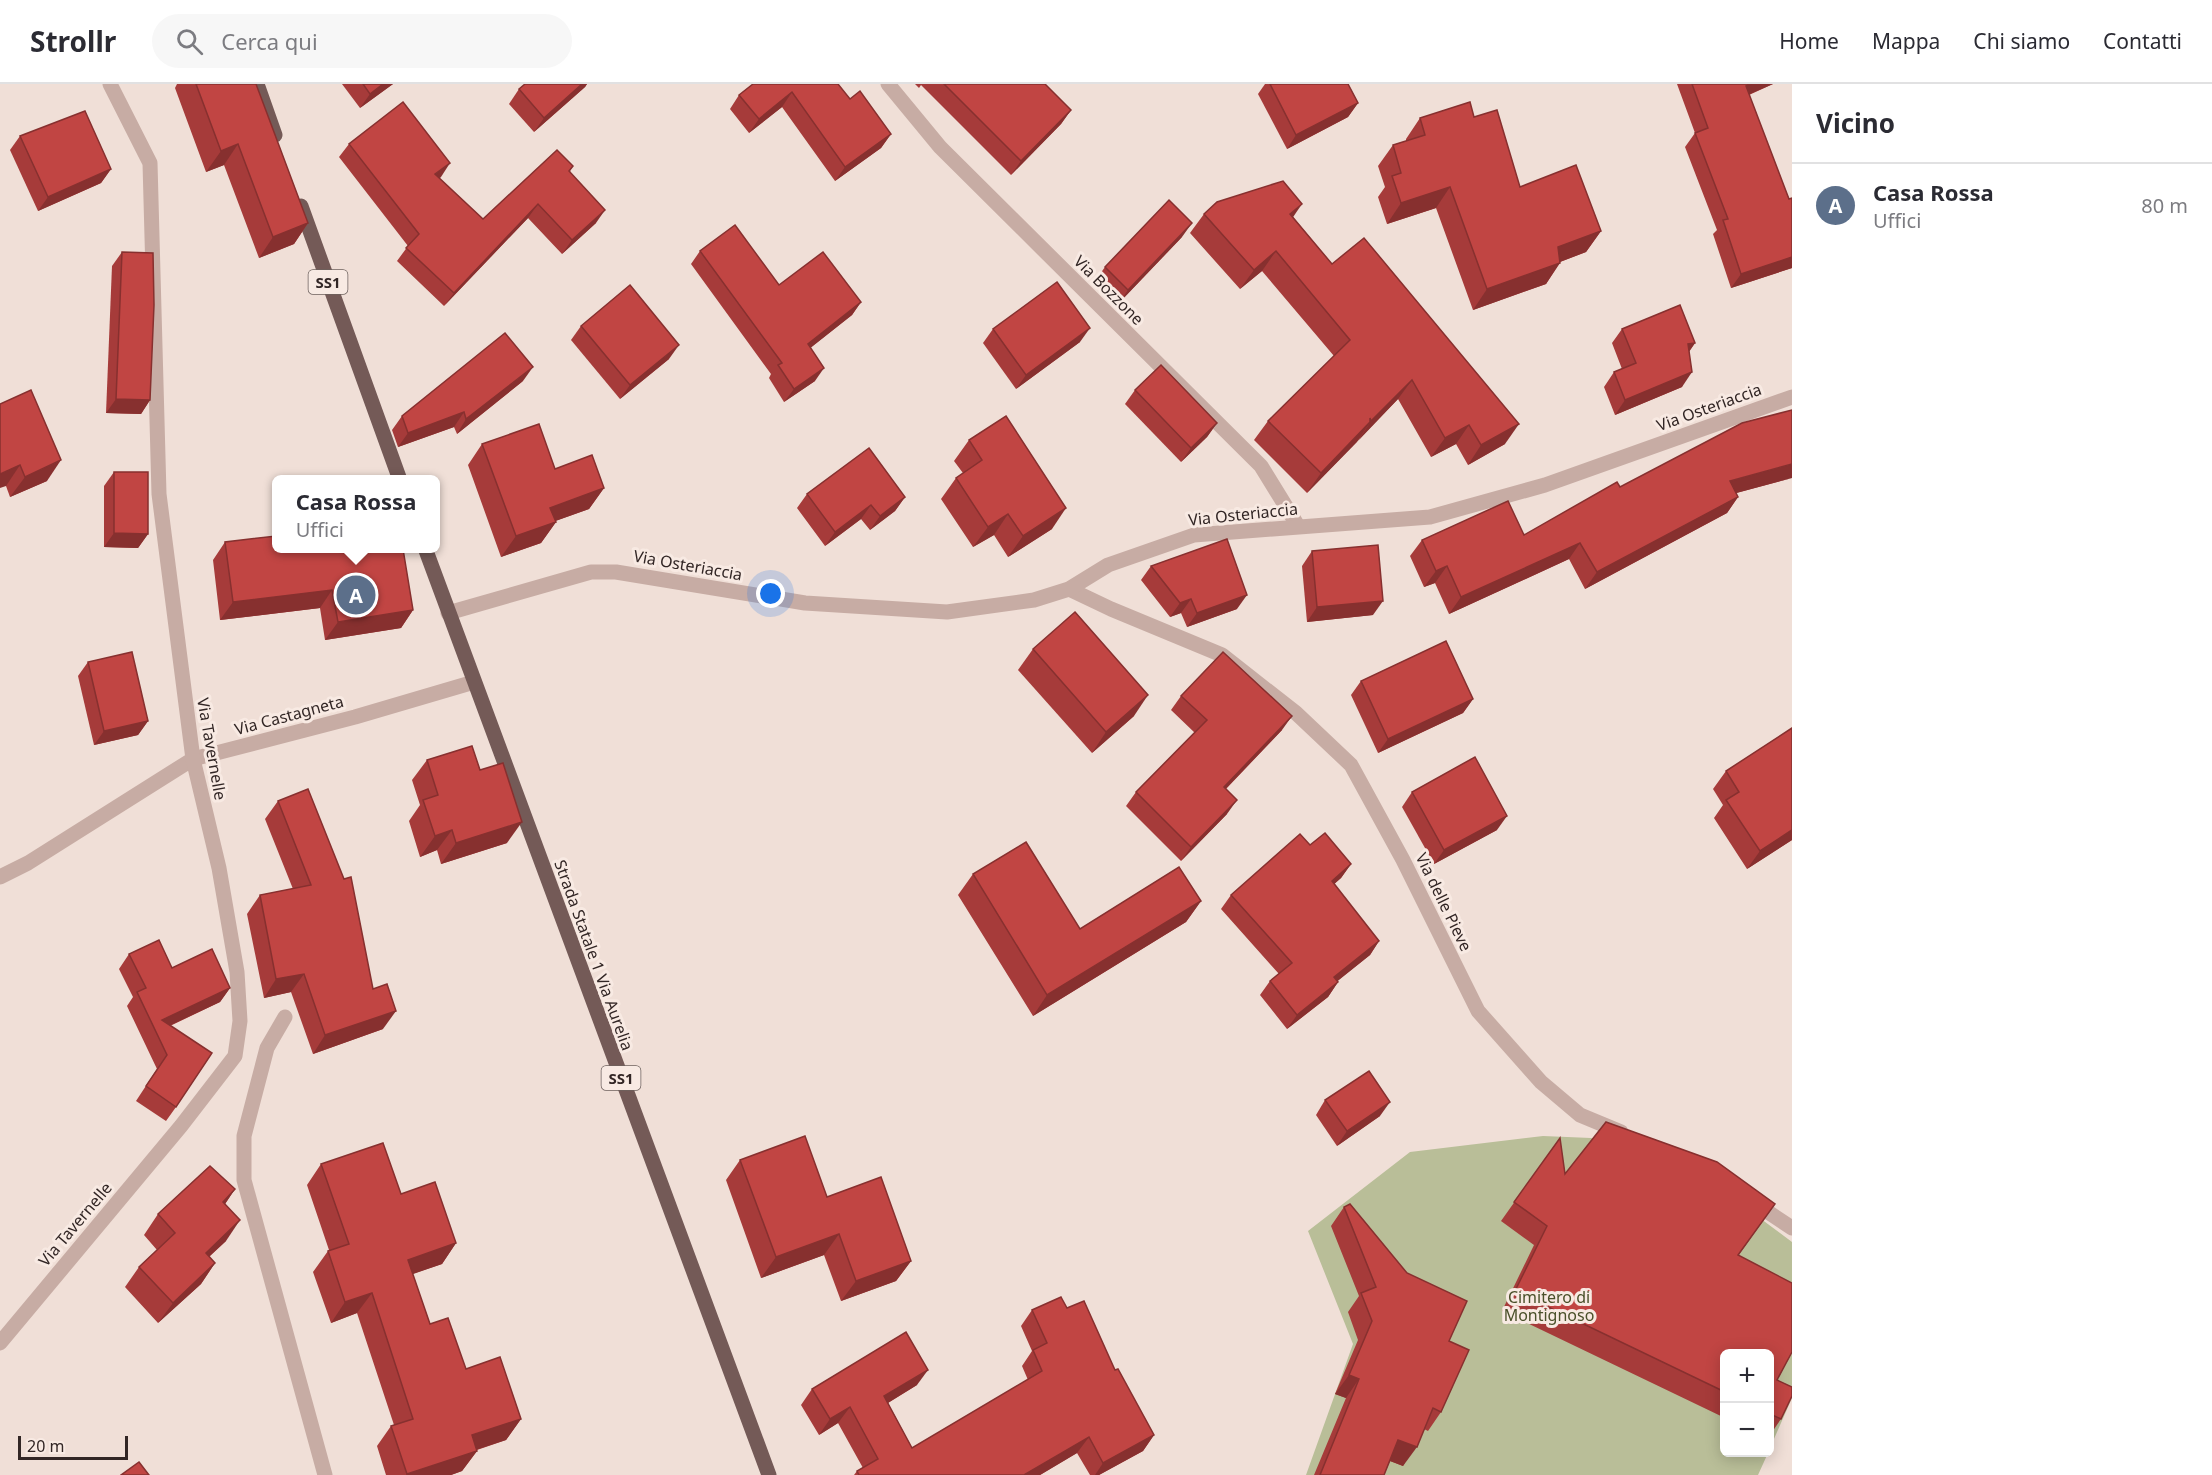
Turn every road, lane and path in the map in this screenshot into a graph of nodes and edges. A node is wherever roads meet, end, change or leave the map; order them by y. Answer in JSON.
{"nodes":[{"id":1,"x":110,"y":84,"type":"edge"},
{"id":2,"x":257,"y":84,"type":"edge"},
{"id":3,"x":888,"y":84,"type":"edge"},
{"id":4,"x":280,"y":150,"type":"edge"},
{"id":5,"x":296,"y":194,"type":"edge"},
{"id":6,"x":1792,"y":397,"type":"edge"},
{"id":7,"x":398,"y":475,"type":"edge"},
{"id":8,"x":1298,"y":526,"type":"junction"},
{"id":9,"x":426,"y":553,"type":"edge"},
{"id":10,"x":1069,"y":589,"type":"junction"},
{"id":11,"x":448,"y":613,"type":"junction"},
{"id":12,"x":474,"y":682,"type":"junction"},
{"id":13,"x":193,"y":759,"type":"junction"},
{"id":14,"x":0,"y":878,"type":"edge"},
{"id":15,"x":285,"y":1017,"type":"dead end"},
{"id":16,"x":1634,"y":1138,"type":"edge"},
{"id":17,"x":1738,"y":1191,"type":"edge"},
{"id":18,"x":1792,"y":1228,"type":"edge"},
{"id":19,"x":0,"y":1343,"type":"edge"},
{"id":20,"x":325,"y":1475,"type":"edge"},
{"id":21,"x":769,"y":1475,"type":"edge"}],
"edges":[{"from":1,"to":13,"type":"street","name":"Via Tavernelle"},
{"from":2,"to":4,"type":"main road"},
{"from":3,"to":8,"type":"street","name":"Via Bozzone"},
{"from":5,"to":7,"type":"main road","number":"SS1"},
{"from":6,"to":8,"type":"street","name":"Via Osteriaccia"},
{"from":8,"to":10,"type":"street","name":"Via Osteriaccia"},
{"from":9,"to":11,"type":"main road","name":"Strada Statale 1 Via Aurelia","number":"SS1"},
{"from":10,"to":11,"type":"street","name":"Via Osteriaccia"},
{"from":10,"to":16,"type":"street","name":"Via delle Pieve"},
{"from":11,"to":12,"type":"main road","name":"Strada Statale 1 Via Aurelia","number":"SS1"},
{"from":12,"to":13,"type":"street","name":"Via Castagneta"},
{"from":12,"to":21,"type":"main road","name":"Strada Statale 1 Via Aurelia","number":"SS1"},
{"from":13,"to":14,"type":"street","name":"Via Castagneta"},
{"from":13,"to":19,"type":"street","name":"Via Tavernelle"},
{"from":15,"to":20,"type":"street"},
{"from":17,"to":18,"type":"street"}]}
